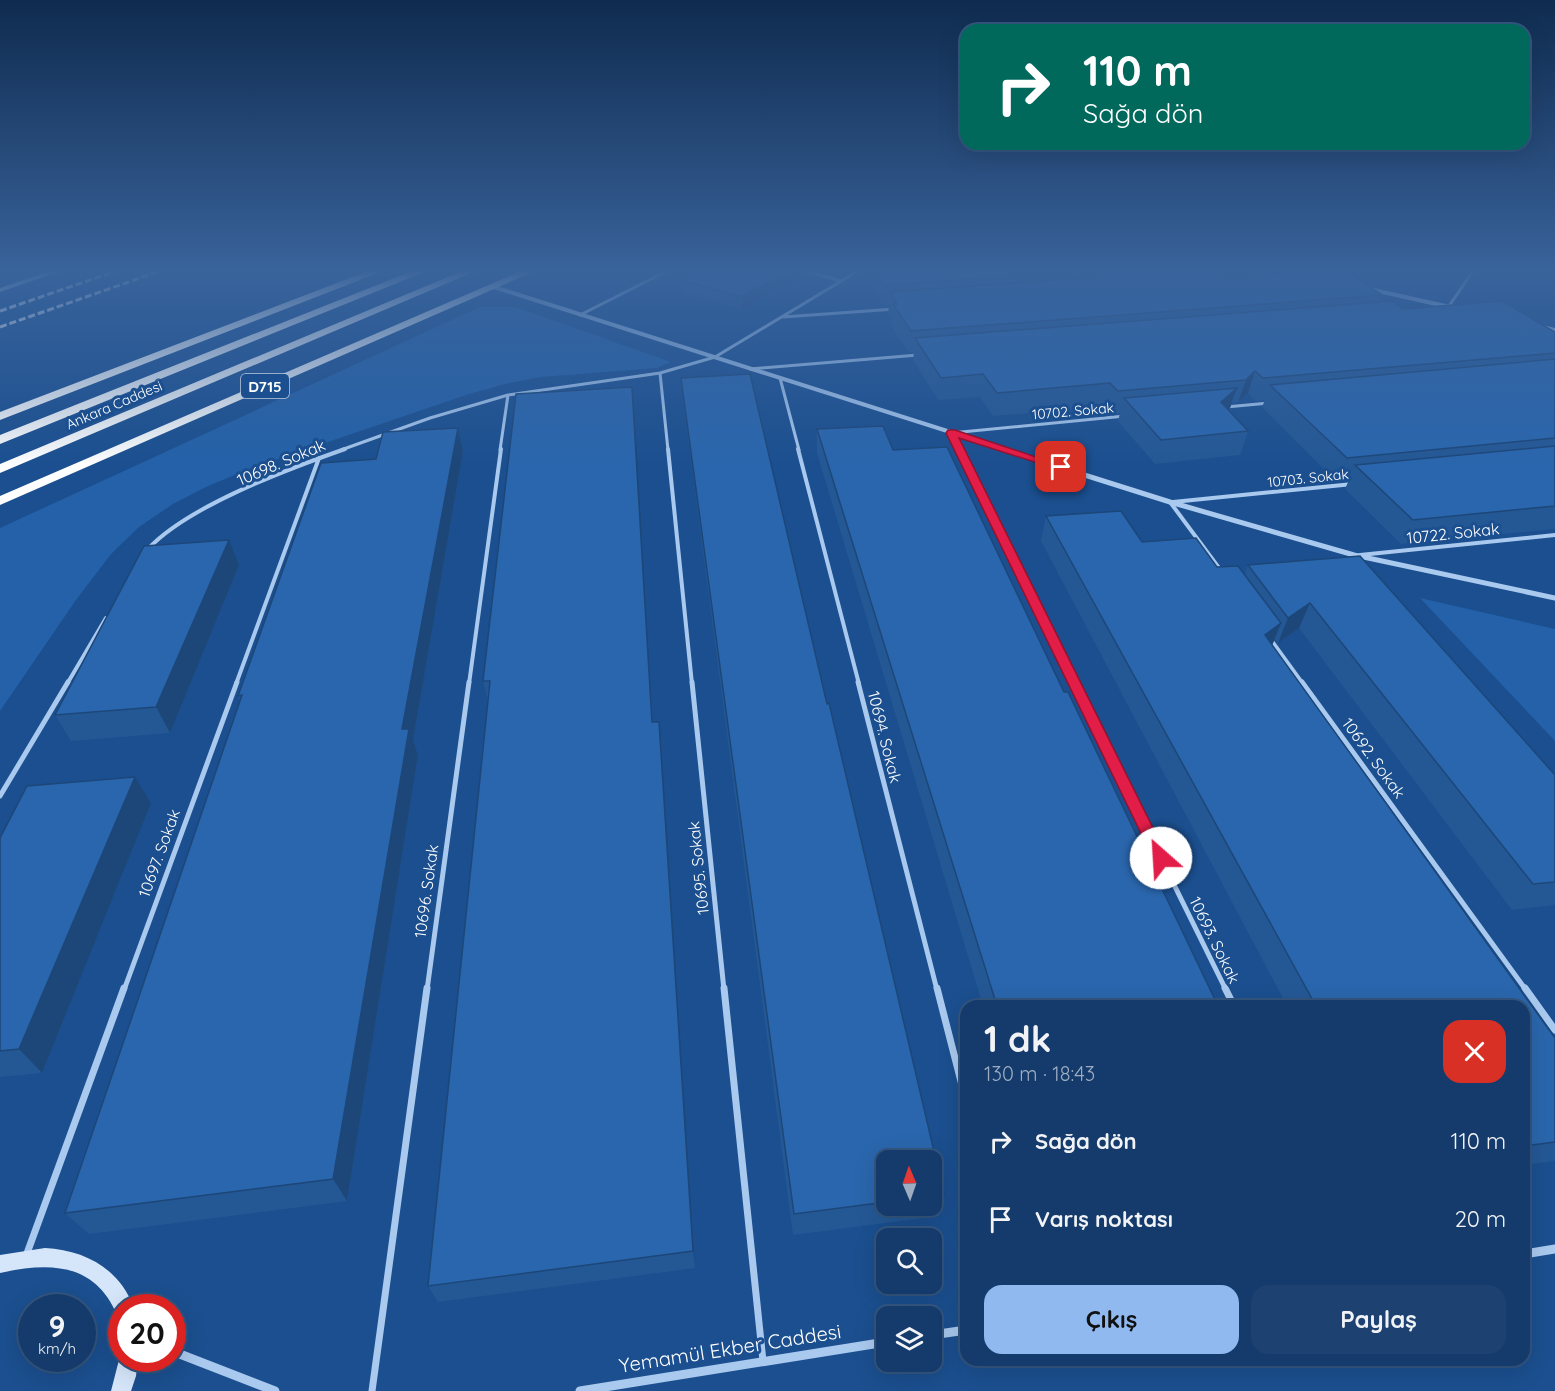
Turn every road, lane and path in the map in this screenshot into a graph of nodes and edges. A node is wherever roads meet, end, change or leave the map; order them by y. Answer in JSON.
{"nodes":[{"id":1,"x":209,"y":336,"type":"edge"},
{"id":2,"x":260,"y":336,"type":"edge"},
{"id":3,"x":317,"y":336,"type":"edge"},
{"id":4,"x":381,"y":336,"type":"edge"},
{"id":5,"x":647,"y":336,"type":"edge"},
{"id":6,"x":751,"y":336,"type":"edge"},
{"id":7,"x":928,"y":355,"type":"edge"},
{"id":8,"x":715,"y":357,"type":"junction"},
{"id":9,"x":750,"y":369,"type":"junction"},
{"id":10,"x":660,"y":373,"type":"junction"},
{"id":11,"x":780,"y":378,"type":"junction"},
{"id":12,"x":508,"y":395,"type":"junction"},
{"id":13,"x":1271,"y":402,"type":"edge"},
{"id":14,"x":1224,"y":407,"type":"edge"},
{"id":15,"x":0,"y":416,"type":"edge"},
{"id":16,"x":1129,"y":416,"type":"edge"},
{"id":17,"x":951,"y":433,"type":"junction"},
{"id":18,"x":0,"y":440,"type":"edge"},
{"id":19,"x":319,"y":458,"type":"junction"},
{"id":20,"x":0,"y":469,"type":"edge"},
{"id":21,"x":1357,"y":483,"type":"edge"},
{"id":22,"x":0,"y":501,"type":"edge"},
{"id":23,"x":1170,"y":502,"type":"junction"},
{"id":24,"x":1555,"y":535,"type":"edge"},
{"id":25,"x":1354,"y":555,"type":"junction"},
{"id":26,"x":141,"y":559,"type":"edge"},
{"id":27,"x":1362,"y":564,"type":"edge"},
{"id":28,"x":1226,"y":579,"type":"edge"},
{"id":29,"x":1555,"y":598,"type":"edge"},
{"id":30,"x":111,"y":611,"type":"edge"},
{"id":31,"x":1268,"y":636,"type":"edge"},
{"id":32,"x":0,"y":796,"type":"edge"},
{"id":33,"x":1231,"y":1000,"type":"edge"},
{"id":34,"x":1555,"y":1030,"type":"edge"},
{"id":35,"x":960,"y":1078,"type":"edge"},
{"id":36,"x":1555,"y":1249,"type":"edge"},
{"id":37,"x":1530,"y":1253,"type":"edge"},
{"id":38,"x":26,"y":1257,"type":"junction"},
{"id":39,"x":0,"y":1264,"type":"edge"},
{"id":40,"x":115,"y":1294,"type":"edge"},
{"id":41,"x":960,"y":1331,"type":"edge"},
{"id":42,"x":942,"y":1334,"type":"edge"},
{"id":43,"x":876,"y":1344,"type":"edge"},
{"id":44,"x":186,"y":1356,"type":"edge"},
{"id":45,"x":763,"y":1361,"type":"junction"},
{"id":46,"x":126,"y":1372,"type":"edge"},
{"id":47,"x":122,"y":1391,"type":"edge"},
{"id":48,"x":275,"y":1391,"type":"edge"},
{"id":49,"x":372,"y":1391,"type":"edge"},
{"id":50,"x":580,"y":1391,"type":"edge"}],
"edges":[{"from":1,"to":15,"type":"highway"},
{"from":2,"to":18,"type":"highway","name":"Ankara Caddesi"},
{"from":3,"to":20,"type":"highway","name":"Ankara Caddesi","number":"D715"},
{"from":4,"to":22,"type":"highway","number":"D715"},
{"from":5,"to":8,"type":"street"},
{"from":6,"to":8,"type":"lane","name":"10698. Sokak"},
{"from":7,"to":9,"type":"lane"},
{"from":8,"to":9,"type":"street"},
{"from":8,"to":10,"type":"lane","name":"10698. Sokak"},
{"from":9,"to":11,"type":"street"},
{"from":10,"to":12,"type":"lane","name":"10698. Sokak"},
{"from":10,"to":45,"type":"lane","name":"10695. Sokak"},
{"from":11,"to":17,"type":"street"},
{"from":11,"to":35,"type":"lane","name":"10694. Sokak"},
{"from":12,"to":19,"type":"lane","name":"10698. Sokak"},
{"from":12,"to":49,"type":"lane","name":"10696. Sokak"},
{"from":13,"to":14,"type":"lane"},
{"from":16,"to":17,"type":"lane","name":"10702. Sokak"},
{"from":17,"to":23,"type":"street"},
{"from":17,"to":33,"type":"lane","name":"10693. Sokak"},
{"from":19,"to":26,"type":"lane","name":"10698. Sokak"},
{"from":19,"to":38,"type":"lane","name":"10697. Sokak"},
{"from":21,"to":23,"type":"lane","name":"10703. Sokak"},
{"from":23,"to":25,"type":"street"},
{"from":23,"to":28,"type":"lane"},
{"from":24,"to":25,"type":"lane","name":"10722. Sokak"},
{"from":25,"to":27,"type":"lane"},
{"from":25,"to":29,"type":"street"},
{"from":30,"to":32,"type":"lane"},
{"from":31,"to":34,"type":"lane","name":"10692. Sokak"},
{"from":36,"to":37,"type":"street"},
{"from":38,"to":39,"type":"street"},
{"from":38,"to":40,"type":"street"},
{"from":41,"to":42,"type":"street"},
{"from":43,"to":45,"type":"street","name":"Yemamül Ekber Caddesi"},
{"from":44,"to":48,"type":"street"},
{"from":45,"to":50,"type":"street","name":"Yemamül Ekber Caddesi"},
{"from":46,"to":47,"type":"street"}]}
